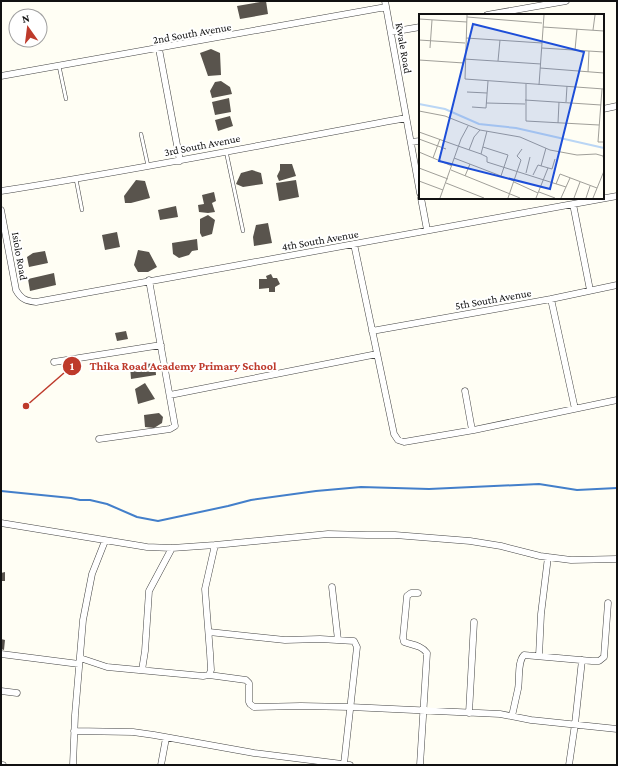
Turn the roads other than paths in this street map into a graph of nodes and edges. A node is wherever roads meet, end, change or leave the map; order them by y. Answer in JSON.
{"nodes":[{"id":1,"x":566,"y":1,"type":"edge"},
{"id":2,"x":386,"y":4,"type":"edge"},
{"id":3,"x":493,"y":14,"type":"edge"},
{"id":4,"x":419,"y":27,"type":"edge"},
{"id":5,"x":391,"y":32,"type":"junction"},
{"id":6,"x":159,"y":49,"type":"junction"},
{"id":7,"x":59,"y":66,"type":"junction"},
{"id":8,"x":1,"y":76,"type":"edge"},
{"id":9,"x":66,"y":99,"type":"dead end"},
{"id":10,"x":617,"y":106,"type":"edge"},
{"id":11,"x":604,"y":109,"type":"edge"},
{"id":12,"x":406,"y":118,"type":"junction"},
{"id":13,"x":141,"y":134,"type":"dead end"},
{"id":14,"x":419,"y":141,"type":"edge"},
{"id":15,"x":411,"y":142,"type":"junction"},
{"id":16,"x":226,"y":151,"type":"junction"},
{"id":17,"x":180,"y":161,"type":"junction"},
{"id":18,"x":148,"y":166,"type":"junction"},
{"id":19,"x":76,"y":179,"type":"junction"},
{"id":20,"x":419,"y":187,"type":"edge"},
{"id":21,"x":1,"y":191,"type":"edge"},
{"id":22,"x":617,"y":196,"type":"edge"},
{"id":23,"x":604,"y":198,"type":"edge"},
{"id":24,"x":421,"y":199,"type":"edge"},
{"id":25,"x":600,"y":199,"type":"edge"},
{"id":26,"x":573,"y":204,"type":"junction"},
{"id":27,"x":82,"y":210,"type":"dead end"},
{"id":28,"x":1,"y":213,"type":"edge"},
{"id":29,"x":427,"y":230,"type":"junction"},
{"id":30,"x":243,"y":232,"type":"dead end"},
{"id":31,"x":354,"y":244,"type":"junction"},
{"id":32,"x":149,"y":280,"type":"junction"},
{"id":33,"x":617,"y":285,"type":"edge"},
{"id":34,"x":590,"y":290,"type":"junction"},
{"id":35,"x":552,"y":299,"type":"junction"},
{"id":36,"x":26,"y":301,"type":"joint"},
{"id":37,"x":372,"y":331,"type":"junction"},
{"id":38,"x":161,"y":345,"type":"junction"},
{"id":39,"x":377,"y":354,"type":"junction"},
{"id":40,"x":54,"y":362,"type":"dead end"},
{"id":41,"x":465,"y":391,"type":"dead end"},
{"id":42,"x":170,"y":395,"type":"junction"},
{"id":43,"x":617,"y":400,"type":"edge"},
{"id":44,"x":575,"y":408,"type":"junction"},
{"id":45,"x":473,"y":430,"type":"junction"},
{"id":46,"x":100,"y":439,"type":"dead end"},
{"id":47,"x":1,"y":523,"type":"edge"},
{"id":48,"x":105,"y":541,"type":"junction"},
{"id":49,"x":214,"y":546,"type":"junction"},
{"id":50,"x":172,"y":548,"type":"junction"},
{"id":51,"x":548,"y":557,"type":"junction"},
{"id":52,"x":617,"y":559,"type":"edge"},
{"id":53,"x":332,"y":587,"type":"dead end"},
{"id":54,"x":418,"y":593,"type":"dead end"},
{"id":55,"x":608,"y":603,"type":"dead end"},
{"id":56,"x":474,"y":622,"type":"dead end"},
{"id":57,"x":209,"y":632,"type":"junction"},
{"id":58,"x":338,"y":640,"type":"junction"},
{"id":59,"x":1,"y":654,"type":"edge"},
{"id":60,"x":539,"y":656,"type":"junction"},
{"id":61,"x":582,"y":660,"type":"junction"},
{"id":62,"x":80,"y":661,"type":"junction"},
{"id":63,"x":142,"y":670,"type":"junction"},
{"id":64,"x":209,"y":675,"type":"junction"},
{"id":65,"x":1,"y":691,"type":"edge"},
{"id":66,"x":17,"y":693,"type":"dead end"},
{"id":67,"x":350,"y":706,"type":"junction"},
{"id":68,"x":424,"y":710,"type":"junction"},
{"id":69,"x":469,"y":713,"type":"junction"},
{"id":70,"x":512,"y":716,"type":"junction"},
{"id":71,"x":575,"y":724,"type":"junction"},
{"id":72,"x":617,"y":729,"type":"edge"},
{"id":73,"x":74,"y":731,"type":"junction"},
{"id":74,"x":166,"y":738,"type":"junction"},
{"id":75,"x":73,"y":765,"type":"edge"},
{"id":76,"x":161,"y":765,"type":"edge"},
{"id":77,"x":347,"y":765,"type":"edge"},
{"id":78,"x":420,"y":765,"type":"edge"},
{"id":79,"x":569,"y":765,"type":"edge"}],
"edges":[{"from":1,"to":3,"type":"street"},
{"from":2,"to":5,"type":"street","name":"Kwale Road"},
{"from":2,"to":6,"type":"street","name":"2nd South Avenue"},
{"from":4,"to":5,"type":"street"},
{"from":5,"to":12,"type":"street","name":"Kwale Road"},
{"from":6,"to":7,"type":"street","name":"2nd South Avenue"},
{"from":6,"to":17,"type":"street"},
{"from":7,"to":8,"type":"street","name":"2nd South Avenue"},
{"from":7,"to":9,"type":"lane"},
{"from":10,"to":11,"type":"street"},
{"from":12,"to":15,"type":"street","name":"Kwale Road"},
{"from":12,"to":16,"type":"street","name":"3rd South Avenue"},
{"from":13,"to":18,"type":"lane"},
{"from":14,"to":15,"type":"street"},
{"from":15,"to":20,"type":"street","name":"Kwale Road"},
{"from":16,"to":17,"type":"street","name":"3rd South Avenue"},
{"from":16,"to":30,"type":"lane"},
{"from":17,"to":18,"type":"street","name":"3rd South Avenue"},
{"from":18,"to":19,"type":"street","name":"3rd South Avenue"},
{"from":19,"to":21,"type":"street","name":"3rd South Avenue"},
{"from":19,"to":27,"type":"lane"},
{"from":22,"to":23,"type":"street","name":"4th South Avenue"},
{"from":24,"to":29,"type":"street"},
{"from":25,"to":26,"type":"street","name":"4th South Avenue"},
{"from":26,"to":29,"type":"street","name":"4th South Avenue"},
{"from":26,"to":34,"type":"street"},
{"from":28,"to":36,"type":"street","name":"Isiolo Road"},
{"from":29,"to":31,"type":"street","name":"4th South Avenue"},
{"from":31,"to":32,"type":"street","name":"4th South Avenue"},
{"from":31,"to":37,"type":"street"},
{"from":32,"to":36,"type":"street","name":"4th South Avenue"},
{"from":32,"to":38,"type":"street"},
{"from":33,"to":34,"type":"street","name":"5th South Avenue"},
{"from":34,"to":35,"type":"street","name":"5th South Avenue"},
{"from":35,"to":37,"type":"street","name":"5th South Avenue"},
{"from":35,"to":44,"type":"street"},
{"from":37,"to":39,"type":"street"},
{"from":38,"to":40,"type":"street"},
{"from":38,"to":42,"type":"street"},
{"from":39,"to":42,"type":"street"},
{"from":39,"to":45,"type":"street"},
{"from":41,"to":45,"type":"street"},
{"from":42,"to":46,"type":"street"},
{"from":43,"to":44,"type":"street"},
{"from":44,"to":45,"type":"street"},
{"from":47,"to":48,"type":"street"},
{"from":48,"to":50,"type":"street"},
{"from":48,"to":62,"type":"street"},
{"from":49,"to":50,"type":"street"},
{"from":49,"to":51,"type":"street"},
{"from":49,"to":57,"type":"street"},
{"from":50,"to":63,"type":"street"},
{"from":51,"to":52,"type":"street"},
{"from":51,"to":60,"type":"street"},
{"from":53,"to":58,"type":"street"},
{"from":54,"to":68,"type":"street"},
{"from":55,"to":61,"type":"street"},
{"from":56,"to":69,"type":"street"},
{"from":57,"to":58,"type":"street"},
{"from":57,"to":64,"type":"street"},
{"from":58,"to":67,"type":"street"},
{"from":59,"to":62,"type":"street"},
{"from":60,"to":61,"type":"street"},
{"from":60,"to":70,"type":"street"},
{"from":61,"to":71,"type":"street"},
{"from":62,"to":63,"type":"street"},
{"from":62,"to":73,"type":"street"},
{"from":63,"to":64,"type":"street"},
{"from":64,"to":67,"type":"street"},
{"from":65,"to":66,"type":"street"},
{"from":67,"to":68,"type":"street"},
{"from":67,"to":77,"type":"street"},
{"from":68,"to":69,"type":"street"},
{"from":68,"to":78,"type":"street"},
{"from":69,"to":70,"type":"street"},
{"from":70,"to":71,"type":"street"},
{"from":71,"to":72,"type":"street"},
{"from":71,"to":79,"type":"street"},
{"from":73,"to":74,"type":"street"},
{"from":73,"to":75,"type":"street"},
{"from":74,"to":76,"type":"street"},
{"from":74,"to":77,"type":"street"}]}
